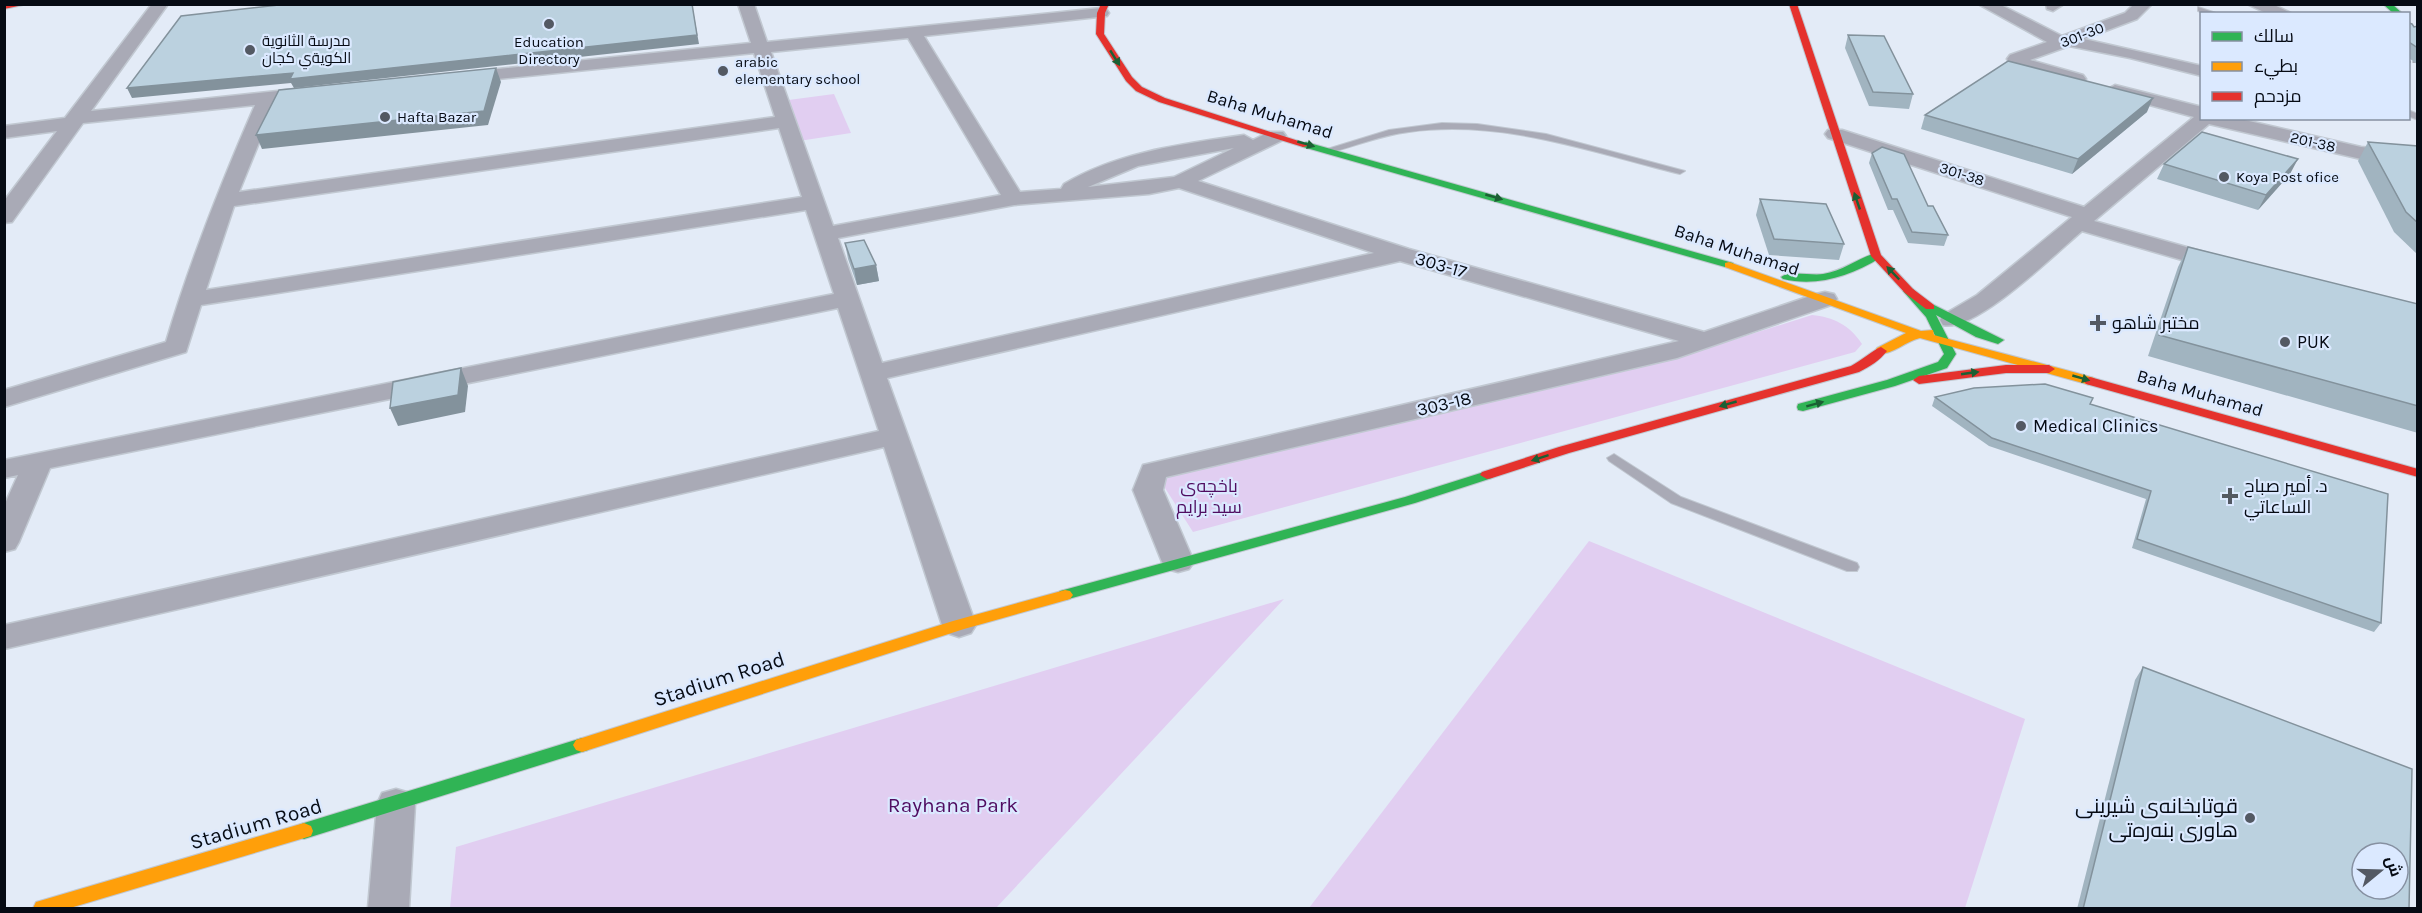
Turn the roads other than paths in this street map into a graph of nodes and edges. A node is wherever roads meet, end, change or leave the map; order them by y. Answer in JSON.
{"nodes":[{"id":1,"x":25,"y":4,"type":"edge"},
{"id":2,"x":160,"y":4,"type":"edge"},
{"id":3,"x":746,"y":4,"type":"edge"},
{"id":4,"x":1793,"y":4,"type":"edge"},
{"id":5,"x":1986,"y":4,"type":"edge"},
{"id":6,"x":2144,"y":4,"type":"edge"},
{"id":7,"x":2255,"y":4,"type":"edge"},
{"id":8,"x":2386,"y":4,"type":"edge"},
{"id":9,"x":4,"y":7,"type":"edge"},
{"id":10,"x":1103,"y":9,"type":"edge"},
{"id":11,"x":2201,"y":9,"type":"dead end"},
{"id":12,"x":2406,"y":9,"type":"edge"},
{"id":13,"x":2210,"y":12,"type":"edge"},
{"id":14,"x":2279,"y":12,"type":"edge"},
{"id":15,"x":913,"y":32,"type":"junction"},
{"id":16,"x":2065,"y":42,"type":"junction"},
{"id":17,"x":761,"y":47,"type":"junction"},
{"id":18,"x":2200,"y":70,"type":"edge"},
{"id":19,"x":444,"y":80,"type":"edge"},
{"id":20,"x":327,"y":92,"type":"edge"},
{"id":21,"x":268,"y":98,"type":"junction"},
{"id":22,"x":2200,"y":112,"type":"edge"},
{"id":23,"x":2202,"y":120,"type":"edge"},
{"id":24,"x":2218,"y":120,"type":"edge"},
{"id":25,"x":73,"y":121,"type":"junction"},
{"id":26,"x":787,"y":122,"type":"junction"},
{"id":27,"x":4,"y":132,"type":"edge"},
{"id":28,"x":1835,"y":134,"type":"junction"},
{"id":29,"x":1276,"y":135,"type":"junction"},
{"id":30,"x":1329,"y":150,"type":"junction"},
{"id":31,"x":2418,"y":158,"type":"edge"},
{"id":32,"x":1680,"y":171,"type":"dead end"},
{"id":33,"x":1180,"y":182,"type":"junction"},
{"id":34,"x":1062,"y":194,"type":"junction"},
{"id":35,"x":11,"y":198,"type":"edge"},
{"id":36,"x":1014,"y":199,"type":"junction"},
{"id":37,"x":224,"y":201,"type":"junction"},
{"id":38,"x":814,"y":202,"type":"junction"},
{"id":39,"x":4,"y":217,"type":"edge"},
{"id":40,"x":2084,"y":219,"type":"junction"},
{"id":41,"x":825,"y":234,"type":"junction"},
{"id":42,"x":1401,"y":254,"type":"junction"},
{"id":43,"x":1876,"y":256,"type":"junction"},
{"id":44,"x":1718,"y":261,"type":"junction"},
{"id":45,"x":2237,"y":269,"type":"edge"},
{"id":46,"x":847,"y":299,"type":"junction"},
{"id":47,"x":1825,"y":299,"type":"junction"},
{"id":48,"x":189,"y":300,"type":"junction"},
{"id":49,"x":1865,"y":316,"type":"junction"},
{"id":50,"x":1945,"y":331,"type":"junction"},
{"id":51,"x":1918,"y":333,"type":"junction"},
{"id":52,"x":1704,"y":340,"type":"junction"},
{"id":53,"x":1881,"y":351,"type":"junction"},
{"id":54,"x":2006,"y":358,"type":"junction"},
{"id":55,"x":2076,"y":362,"type":"dead end"},
{"id":56,"x":2049,"y":369,"type":"junction"},
{"id":57,"x":873,"y":373,"type":"junction"},
{"id":58,"x":1891,"y":383,"type":"junction"},
{"id":59,"x":4,"y":399,"type":"edge"},
{"id":60,"x":1787,"y":411,"type":"dead end"},
{"id":61,"x":894,"y":436,"type":"junction"},
{"id":62,"x":1637,"y":452,"type":"dead end"},
{"id":63,"x":1608,"y":459,"type":"joint"},
{"id":64,"x":2418,"y":459,"type":"edge"},
{"id":65,"x":38,"y":463,"type":"junction"},
{"id":66,"x":4,"y":470,"type":"edge"},
{"id":67,"x":2418,"y":473,"type":"edge"},
{"id":68,"x":1535,"y":474,"type":"dead end"},
{"id":69,"x":1410,"y":500,"type":"junction"},
{"id":70,"x":4,"y":542,"type":"edge"},
{"id":71,"x":1178,"y":562,"type":"junction"},
{"id":72,"x":1852,"y":567,"type":"dead end"},
{"id":73,"x":959,"y":625,"type":"junction"},
{"id":74,"x":4,"y":638,"type":"edge"},
{"id":75,"x":396,"y":804,"type":"junction"},
{"id":76,"x":43,"y":909,"type":"edge"},
{"id":77,"x":388,"y":909,"type":"edge"}],
"edges":[{"from":1,"to":9,"type":"main road"},
{"from":2,"to":25,"type":"street"},
{"from":3,"to":17,"type":"street"},
{"from":4,"to":28,"type":"main road"},
{"from":5,"to":16,"type":"street"},
{"from":6,"to":16,"type":"street","name":"301-30"},
{"from":7,"to":14,"type":"street"},
{"from":8,"to":12,"type":"main road"},
{"from":10,"to":15,"type":"street"},
{"from":10,"to":29,"type":"main road","name":"Baha Muhamad","one_way":true},
{"from":11,"to":13,"type":"lane"},
{"from":15,"to":17,"type":"street"},
{"from":15,"to":36,"type":"street"},
{"from":16,"to":18,"type":"street"},
{"from":16,"to":22,"type":"street","name":"301-30"},
{"from":17,"to":19,"type":"street"},
{"from":17,"to":26,"type":"street"},
{"from":20,"to":21,"type":"street"},
{"from":21,"to":25,"type":"street"},
{"from":21,"to":37,"type":"street"},
{"from":23,"to":40,"type":"street"},
{"from":24,"to":31,"type":"street","name":"201-38"},
{"from":25,"to":27,"type":"street"},
{"from":25,"to":35,"type":"street"},
{"from":26,"to":37,"type":"street"},
{"from":26,"to":38,"type":"street"},
{"from":28,"to":40,"type":"street","name":"301-38"},
{"from":43,"to":28,"type":"main road","one_way":true},
{"from":29,"to":30,"type":"main road","name":"Baha Muhamad","one_way":true},
{"from":29,"to":33,"type":"street"},
{"from":29,"to":34,"type":"street"},
{"from":30,"to":32,"type":"lane"},
{"from":30,"to":44,"type":"main road","name":"Baha Muhamad","one_way":true},
{"from":33,"to":34,"type":"street"},
{"from":33,"to":42,"type":"street","name":"303-17"},
{"from":34,"to":36,"type":"street"},
{"from":35,"to":39,"type":"street"},
{"from":36,"to":41,"type":"street"},
{"from":37,"to":48,"type":"street"},
{"from":38,"to":41,"type":"street"},
{"from":38,"to":48,"type":"street"},
{"from":40,"to":45,"type":"street","name":"301-38"},
{"from":40,"to":50,"type":"street"},
{"from":41,"to":46,"type":"street"},
{"from":42,"to":52,"type":"street","name":"303-17"},
{"from":42,"to":57,"type":"street"},
{"from":43,"to":44,"type":"main road"},
{"from":50,"to":43,"type":"main road","one_way":true},
{"from":44,"to":47,"type":"main road","name":"Baha Muhamad"},
{"from":46,"to":57,"type":"street"},
{"from":46,"to":65,"type":"street"},
{"from":47,"to":49,"type":"main road","name":"Baha Muhamad"},
{"from":47,"to":52,"type":"street","name":"303-18"},
{"from":48,"to":59,"type":"street"},
{"from":49,"to":51,"type":"main road","name":"Baha Muhamad"},
{"from":49,"to":53,"type":"main road"},
{"from":50,"to":51,"type":"main road","name":"Baha Muhamad"},
{"from":50,"to":54,"type":"main road","name":"Baha Muhamad"},
{"from":50,"to":54,"type":"main road"},
{"from":50,"to":58,"type":"main road"},
{"from":51,"to":53,"type":"main road"},
{"from":52,"to":71,"type":"street","name":"303-18"},
{"from":53,"to":69,"type":"main road","one_way":true},
{"from":54,"to":56,"type":"main road","name":"Baha Muhamad"},
{"from":55,"to":64,"type":"main road"},
{"from":58,"to":56,"type":"main road","one_way":true},
{"from":56,"to":67,"type":"main road","name":"Baha Muhamad","one_way":true},
{"from":57,"to":61,"type":"street"},
{"from":60,"to":58,"type":"main road","one_way":true},
{"from":61,"to":73,"type":"street"},
{"from":61,"to":74,"type":"street"},
{"from":62,"to":63,"type":"main road"},
{"from":63,"to":72,"type":"lane"},
{"from":65,"to":66,"type":"street"},
{"from":65,"to":70,"type":"street"},
{"from":68,"to":69,"type":"main road"},
{"from":69,"to":71,"type":"main road","name":"Stadium Road"},
{"from":71,"to":73,"type":"main road","name":"Stadium Road"},
{"from":73,"to":75,"type":"main road","name":"Stadium Road"},
{"from":75,"to":76,"type":"main road","name":"Stadium Road"},
{"from":75,"to":77,"type":"street"}]}
